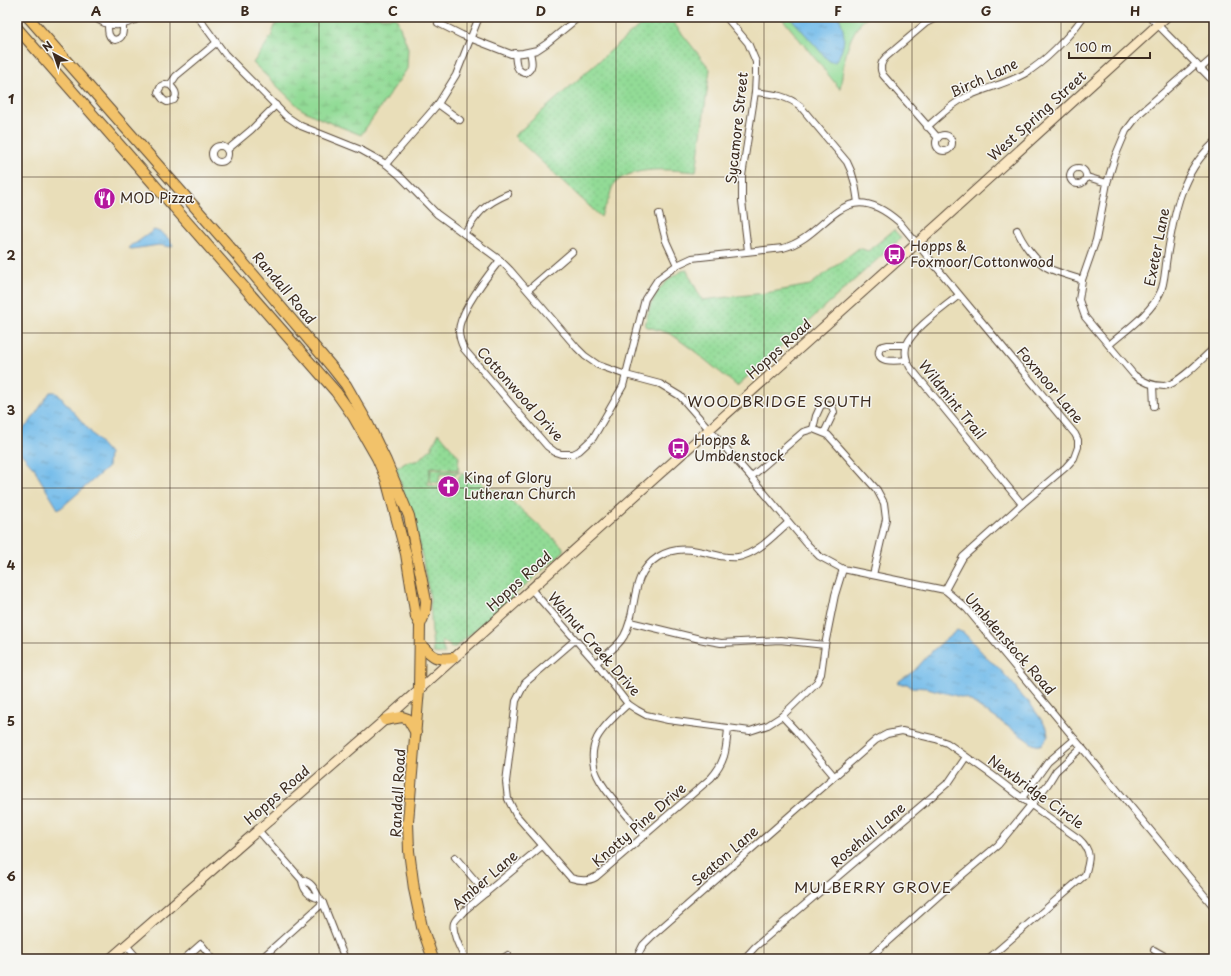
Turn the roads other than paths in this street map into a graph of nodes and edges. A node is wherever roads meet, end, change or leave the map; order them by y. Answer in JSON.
{"nodes":[{"id":1,"x":28,"y":17,"type":"edge"},
{"id":2,"x":94,"y":17,"type":"edge"},
{"id":3,"x":142,"y":17,"type":"edge"},
{"id":4,"x":198,"y":17,"type":"edge"},
{"id":5,"x":479,"y":17,"type":"edge"},
{"id":6,"x":579,"y":17,"type":"edge"},
{"id":7,"x":726,"y":17,"type":"edge"},
{"id":8,"x":938,"y":17,"type":"edge"},
{"id":9,"x":1083,"y":17,"type":"edge"},
{"id":10,"x":1150,"y":17,"type":"edge"},
{"id":11,"x":1166,"y":17,"type":"edge"},
{"id":12,"x":438,"y":23,"type":"dead end"},
{"id":13,"x":108,"y":25,"type":"junction"},
{"id":14,"x":123,"y":25,"type":"junction"},
{"id":15,"x":1157,"y":25,"type":"junction"},
{"id":16,"x":17,"y":28,"type":"edge"},
{"id":17,"x":471,"y":38,"type":"junction"},
{"id":18,"x":216,"y":43,"type":"junction"},
{"id":19,"x":530,"y":52,"type":"junction"},
{"id":20,"x":515,"y":53,"type":"junction"},
{"id":21,"x":1214,"y":57,"type":"edge"},
{"id":22,"x":1196,"y":64,"type":"junction"},
{"id":23,"x":1200,"y":69,"type":"junction"},
{"id":24,"x":1214,"y":82,"type":"edge"},
{"id":25,"x":170,"y":85,"type":"dead end"},
{"id":26,"x":755,"y":92,"type":"junction"},
{"id":27,"x":438,"y":104,"type":"junction"},
{"id":28,"x":276,"y":105,"type":"junction"},
{"id":29,"x":460,"y":120,"type":"dead end"},
{"id":30,"x":927,"y":127,"type":"junction"},
{"id":31,"x":938,"y":138,"type":"dead end"},
{"id":32,"x":1214,"y":144,"type":"edge"},
{"id":33,"x":227,"y":150,"type":"dead end"},
{"id":34,"x":386,"y":164,"type":"junction"},
{"id":35,"x":1087,"y":177,"type":"dead end"},
{"id":36,"x":1107,"y":183,"type":"junction"},
{"id":37,"x":508,"y":194,"type":"dead end"},
{"id":38,"x":858,"y":203,"type":"junction"},
{"id":39,"x":659,"y":214,"type":"dead end"},
{"id":40,"x":944,"y":219,"type":"joint"},
{"id":41,"x":1017,"y":230,"type":"dead end"},
{"id":42,"x":464,"y":234,"type":"junction"},
{"id":43,"x":916,"y":244,"type":"junction"},
{"id":44,"x":572,"y":252,"type":"dead end"},
{"id":45,"x":748,"y":252,"type":"junction"},
{"id":46,"x":500,"y":260,"type":"junction"},
{"id":47,"x":677,"y":264,"type":"junction"},
{"id":48,"x":1082,"y":280,"type":"junction"},
{"id":49,"x":528,"y":290,"type":"junction"},
{"id":50,"x":959,"y":295,"type":"junction"},
{"id":51,"x":906,"y":345,"type":"junction"},
{"id":52,"x":1109,"y":345,"type":"junction"},
{"id":53,"x":1214,"y":348,"type":"edge"},
{"id":54,"x":906,"y":360,"type":"junction"},
{"id":55,"x":626,"y":375,"type":"junction"},
{"id":56,"x":1153,"y":385,"type":"junction"},
{"id":57,"x":1154,"y":406,"type":"dead end"},
{"id":58,"x":813,"y":429,"type":"junction"},
{"id":59,"x":709,"y":430,"type":"junction"},
{"id":60,"x":824,"y":433,"type":"junction"},
{"id":61,"x":751,"y":477,"type":"junction"},
{"id":62,"x":1022,"y":504,"type":"junction"},
{"id":63,"x":788,"y":523,"type":"junction"},
{"id":64,"x":843,"y":569,"type":"junction"},
{"id":65,"x":873,"y":575,"type":"junction"},
{"id":66,"x":531,"y":589,"type":"junction"},
{"id":67,"x":945,"y":590,"type":"junction"},
{"id":68,"x":630,"y":622,"type":"junction"},
{"id":69,"x":420,"y":625,"type":"junction"},
{"id":70,"x":575,"y":640,"type":"junction"},
{"id":71,"x":420,"y":644,"type":"junction"},
{"id":72,"x":825,"y":645,"type":"junction"},
{"id":73,"x":453,"y":658,"type":"junction"},
{"id":74,"x":596,"y":663,"type":"junction"},
{"id":75,"x":419,"y":689,"type":"junction"},
{"id":76,"x":628,"y":704,"type":"junction"},
{"id":77,"x":782,"y":716,"type":"junction"},
{"id":78,"x":385,"y":720,"type":"junction"},
{"id":79,"x":728,"y":728,"type":"junction"},
{"id":80,"x":416,"y":734,"type":"junction"},
{"id":81,"x":1075,"y":739,"type":"junction"},
{"id":82,"x":1082,"y":747,"type":"junction"},
{"id":83,"x":966,"y":757,"type":"junction"},
{"id":84,"x":834,"y":776,"type":"junction"},
{"id":85,"x":1022,"y":798,"type":"junction"},
{"id":86,"x":1030,"y":804,"type":"junction"},
{"id":87,"x":258,"y":830,"type":"junction"},
{"id":88,"x":644,"y":836,"type":"junction"},
{"id":89,"x":542,"y":846,"type":"junction"},
{"id":90,"x":455,"y":857,"type":"dead end"},
{"id":91,"x":486,"y":893,"type":"junction"},
{"id":92,"x":323,"y":903,"type":"junction"},
{"id":93,"x":1214,"y":907,"type":"edge"},
{"id":94,"x":126,"y":945,"type":"junction"},
{"id":95,"x":1154,"y":950,"type":"dead end"},
{"id":96,"x":508,"y":955,"type":"dead end"},
{"id":97,"x":875,"y":957,"type":"edge"},
{"id":98,"x":263,"y":958,"type":"edge"},
{"id":99,"x":110,"y":959,"type":"edge"},
{"id":100,"x":138,"y":959,"type":"edge"},
{"id":101,"x":184,"y":959,"type":"edge"},
{"id":102,"x":213,"y":959,"type":"edge"},
{"id":103,"x":252,"y":959,"type":"edge"},
{"id":104,"x":345,"y":959,"type":"edge"},
{"id":105,"x":433,"y":959,"type":"edge"},
{"id":106,"x":465,"y":959,"type":"edge"},
{"id":107,"x":502,"y":959,"type":"edge"},
{"id":108,"x":636,"y":959,"type":"edge"},
{"id":109,"x":744,"y":959,"type":"edge"},
{"id":110,"x":868,"y":959,"type":"edge"},
{"id":111,"x":988,"y":959,"type":"edge"},
{"id":112,"x":1170,"y":959,"type":"edge"}],
"edges":[{"from":1,"to":69,"type":"main road","name":"Randall Road"},
{"from":2,"to":13,"type":"street"},
{"from":3,"to":14,"type":"street"},
{"from":4,"to":18,"type":"street","name":"Umbdenstock Road"},
{"from":5,"to":17,"type":"street"},
{"from":6,"to":19,"type":"street"},
{"from":7,"to":26,"type":"street","name":"Sycamore Street"},
{"from":8,"to":30,"type":"street"},
{"from":9,"to":30,"type":"street","name":"Birch Lane"},
{"from":10,"to":15,"type":"street"},
{"from":11,"to":15,"type":"main road","name":"West Spring Street"},
{"from":12,"to":17,"type":"street"},
{"from":13,"to":14,"type":"street"},
{"from":13,"to":14,"type":"street"},
{"from":15,"to":22,"type":"street"},
{"from":15,"to":40,"type":"main road","name":"West Spring Street"},
{"from":16,"to":69,"type":"main road","name":"Randall Road"},
{"from":17,"to":20,"type":"street"},
{"from":17,"to":27,"type":"street"},
{"from":18,"to":25,"type":"street"},
{"from":18,"to":28,"type":"street","name":"Umbdenstock Road"},
{"from":19,"to":20,"type":"street"},
{"from":19,"to":20,"type":"street"},
{"from":21,"to":23,"type":"street"},
{"from":22,"to":23,"type":"street"},
{"from":22,"to":36,"type":"street"},
{"from":23,"to":24,"type":"street"},
{"from":26,"to":38,"type":"street"},
{"from":26,"to":45,"type":"street","name":"Sycamore Street"},
{"from":27,"to":29,"type":"street"},
{"from":27,"to":34,"type":"street"},
{"from":28,"to":33,"type":"street"},
{"from":28,"to":34,"type":"street","name":"Umbdenstock Road"},
{"from":30,"to":31,"type":"street"},
{"from":32,"to":52,"type":"street","name":"Exeter Lane"},
{"from":34,"to":42,"type":"street","name":"Umbdenstock Road"},
{"from":35,"to":36,"type":"street"},
{"from":36,"to":48,"type":"street"},
{"from":37,"to":42,"type":"street"},
{"from":38,"to":43,"type":"street"},
{"from":38,"to":45,"type":"street","name":"Cottonwood Drive"},
{"from":39,"to":47,"type":"street"},
{"from":40,"to":43,"type":"main road","name":"Hopps Road"},
{"from":41,"to":48,"type":"street"},
{"from":42,"to":46,"type":"street","name":"Umbdenstock Road"},
{"from":43,"to":50,"type":"street","name":"Foxmoor Lane"},
{"from":43,"to":59,"type":"main road","name":"Hopps Road"},
{"from":44,"to":49,"type":"street"},
{"from":45,"to":47,"type":"street","name":"Cottonwood Drive"},
{"from":46,"to":49,"type":"street","name":"Umbdenstock Road"},
{"from":46,"to":55,"type":"street","name":"Cottonwood Drive"},
{"from":47,"to":55,"type":"street","name":"Cottonwood Drive"},
{"from":48,"to":52,"type":"street"},
{"from":49,"to":55,"type":"street","name":"Umbdenstock Road"},
{"from":50,"to":51,"type":"street"},
{"from":50,"to":62,"type":"street","name":"Foxmoor Lane"},
{"from":51,"to":54,"type":"street","name":"Wildmint Trail"},
{"from":51,"to":54,"type":"street"},
{"from":52,"to":56,"type":"street"},
{"from":53,"to":56,"type":"street"},
{"from":54,"to":62,"type":"street","name":"Wildmint Trail"},
{"from":55,"to":59,"type":"street","name":"Umbdenstock Road"},
{"from":56,"to":57,"type":"street"},
{"from":58,"to":60,"type":"street"},
{"from":58,"to":60,"type":"street"},
{"from":58,"to":61,"type":"street"},
{"from":59,"to":61,"type":"street","name":"Umbdenstock Road"},
{"from":59,"to":66,"type":"main road","name":"Hopps Road"},
{"from":60,"to":65,"type":"street"},
{"from":61,"to":63,"type":"street","name":"Umbdenstock Road"},
{"from":62,"to":67,"type":"street","name":"Foxmoor Lane"},
{"from":63,"to":64,"type":"street","name":"Umbdenstock Road"},
{"from":63,"to":68,"type":"street"},
{"from":64,"to":65,"type":"street","name":"Umbdenstock Road"},
{"from":64,"to":72,"type":"street","name":"Walnut Creek Drive"},
{"from":65,"to":67,"type":"street","name":"Umbdenstock Road"},
{"from":66,"to":70,"type":"street","name":"Walnut Creek Drive"},
{"from":66,"to":73,"type":"main road","name":"Hopps Road"},
{"from":67,"to":81,"type":"street","name":"Umbdenstock Road"},
{"from":68,"to":72,"type":"street"},
{"from":68,"to":74,"type":"street"},
{"from":69,"to":71,"type":"main road","name":"Randall Road"},
{"from":70,"to":74,"type":"street","name":"Walnut Creek Drive"},
{"from":70,"to":89,"type":"street","name":"Knotty Pine Drive"},
{"from":71,"to":73,"type":"main road"},
{"from":71,"to":75,"type":"main road","name":"Randall Road"},
{"from":72,"to":77,"type":"street","name":"Walnut Creek Drive"},
{"from":73,"to":75,"type":"main road","name":"Hopps Road"},
{"from":74,"to":76,"type":"street","name":"Walnut Creek Drive"},
{"from":75,"to":78,"type":"main road","name":"Hopps Road"},
{"from":75,"to":80,"type":"main road","name":"Randall Road"},
{"from":76,"to":79,"type":"street","name":"Walnut Creek Drive"},
{"from":76,"to":88,"type":"street"},
{"from":77,"to":79,"type":"street","name":"Walnut Creek Drive"},
{"from":77,"to":84,"type":"street"},
{"from":78,"to":80,"type":"main road"},
{"from":78,"to":87,"type":"main road","name":"Hopps Road"},
{"from":79,"to":88,"type":"street","name":"Knotty Pine Drive"},
{"from":80,"to":105,"type":"main road","name":"Randall Road"},
{"from":81,"to":82,"type":"street","name":"Umbdenstock Road"},
{"from":81,"to":85,"type":"street"},
{"from":82,"to":86,"type":"street"},
{"from":82,"to":93,"type":"street","name":"Umbdenstock Road"},
{"from":83,"to":84,"type":"street","name":"Newbridge Circle"},
{"from":83,"to":85,"type":"street","name":"Newbridge Circle"},
{"from":83,"to":109,"type":"street","name":"Rosehall Lane"},
{"from":84,"to":108,"type":"street","name":"Seaton Lane"},
{"from":85,"to":86,"type":"street","name":"Newbridge Circle"},
{"from":86,"to":97,"type":"street"},
{"from":86,"to":111,"type":"street","name":"Newbridge Circle"},
{"from":87,"to":92,"type":"street"},
{"from":87,"to":94,"type":"main road","name":"Hopps Road"},
{"from":88,"to":89,"type":"street","name":"Knotty Pine Drive"},
{"from":89,"to":91,"type":"street","name":"Amber Lane"},
{"from":90,"to":91,"type":"street"},
{"from":91,"to":106,"type":"street","name":"Amber Lane"},
{"from":92,"to":98,"type":"street"},
{"from":92,"to":104,"type":"street"},
{"from":94,"to":99,"type":"main road","name":"Hopps Road"},
{"from":94,"to":100,"type":"street"},
{"from":95,"to":112,"type":"street"},
{"from":96,"to":107,"type":"street"},
{"from":97,"to":110,"type":"street"},
{"from":98,"to":103,"type":"street"},
{"from":101,"to":102,"type":"street"}]}
